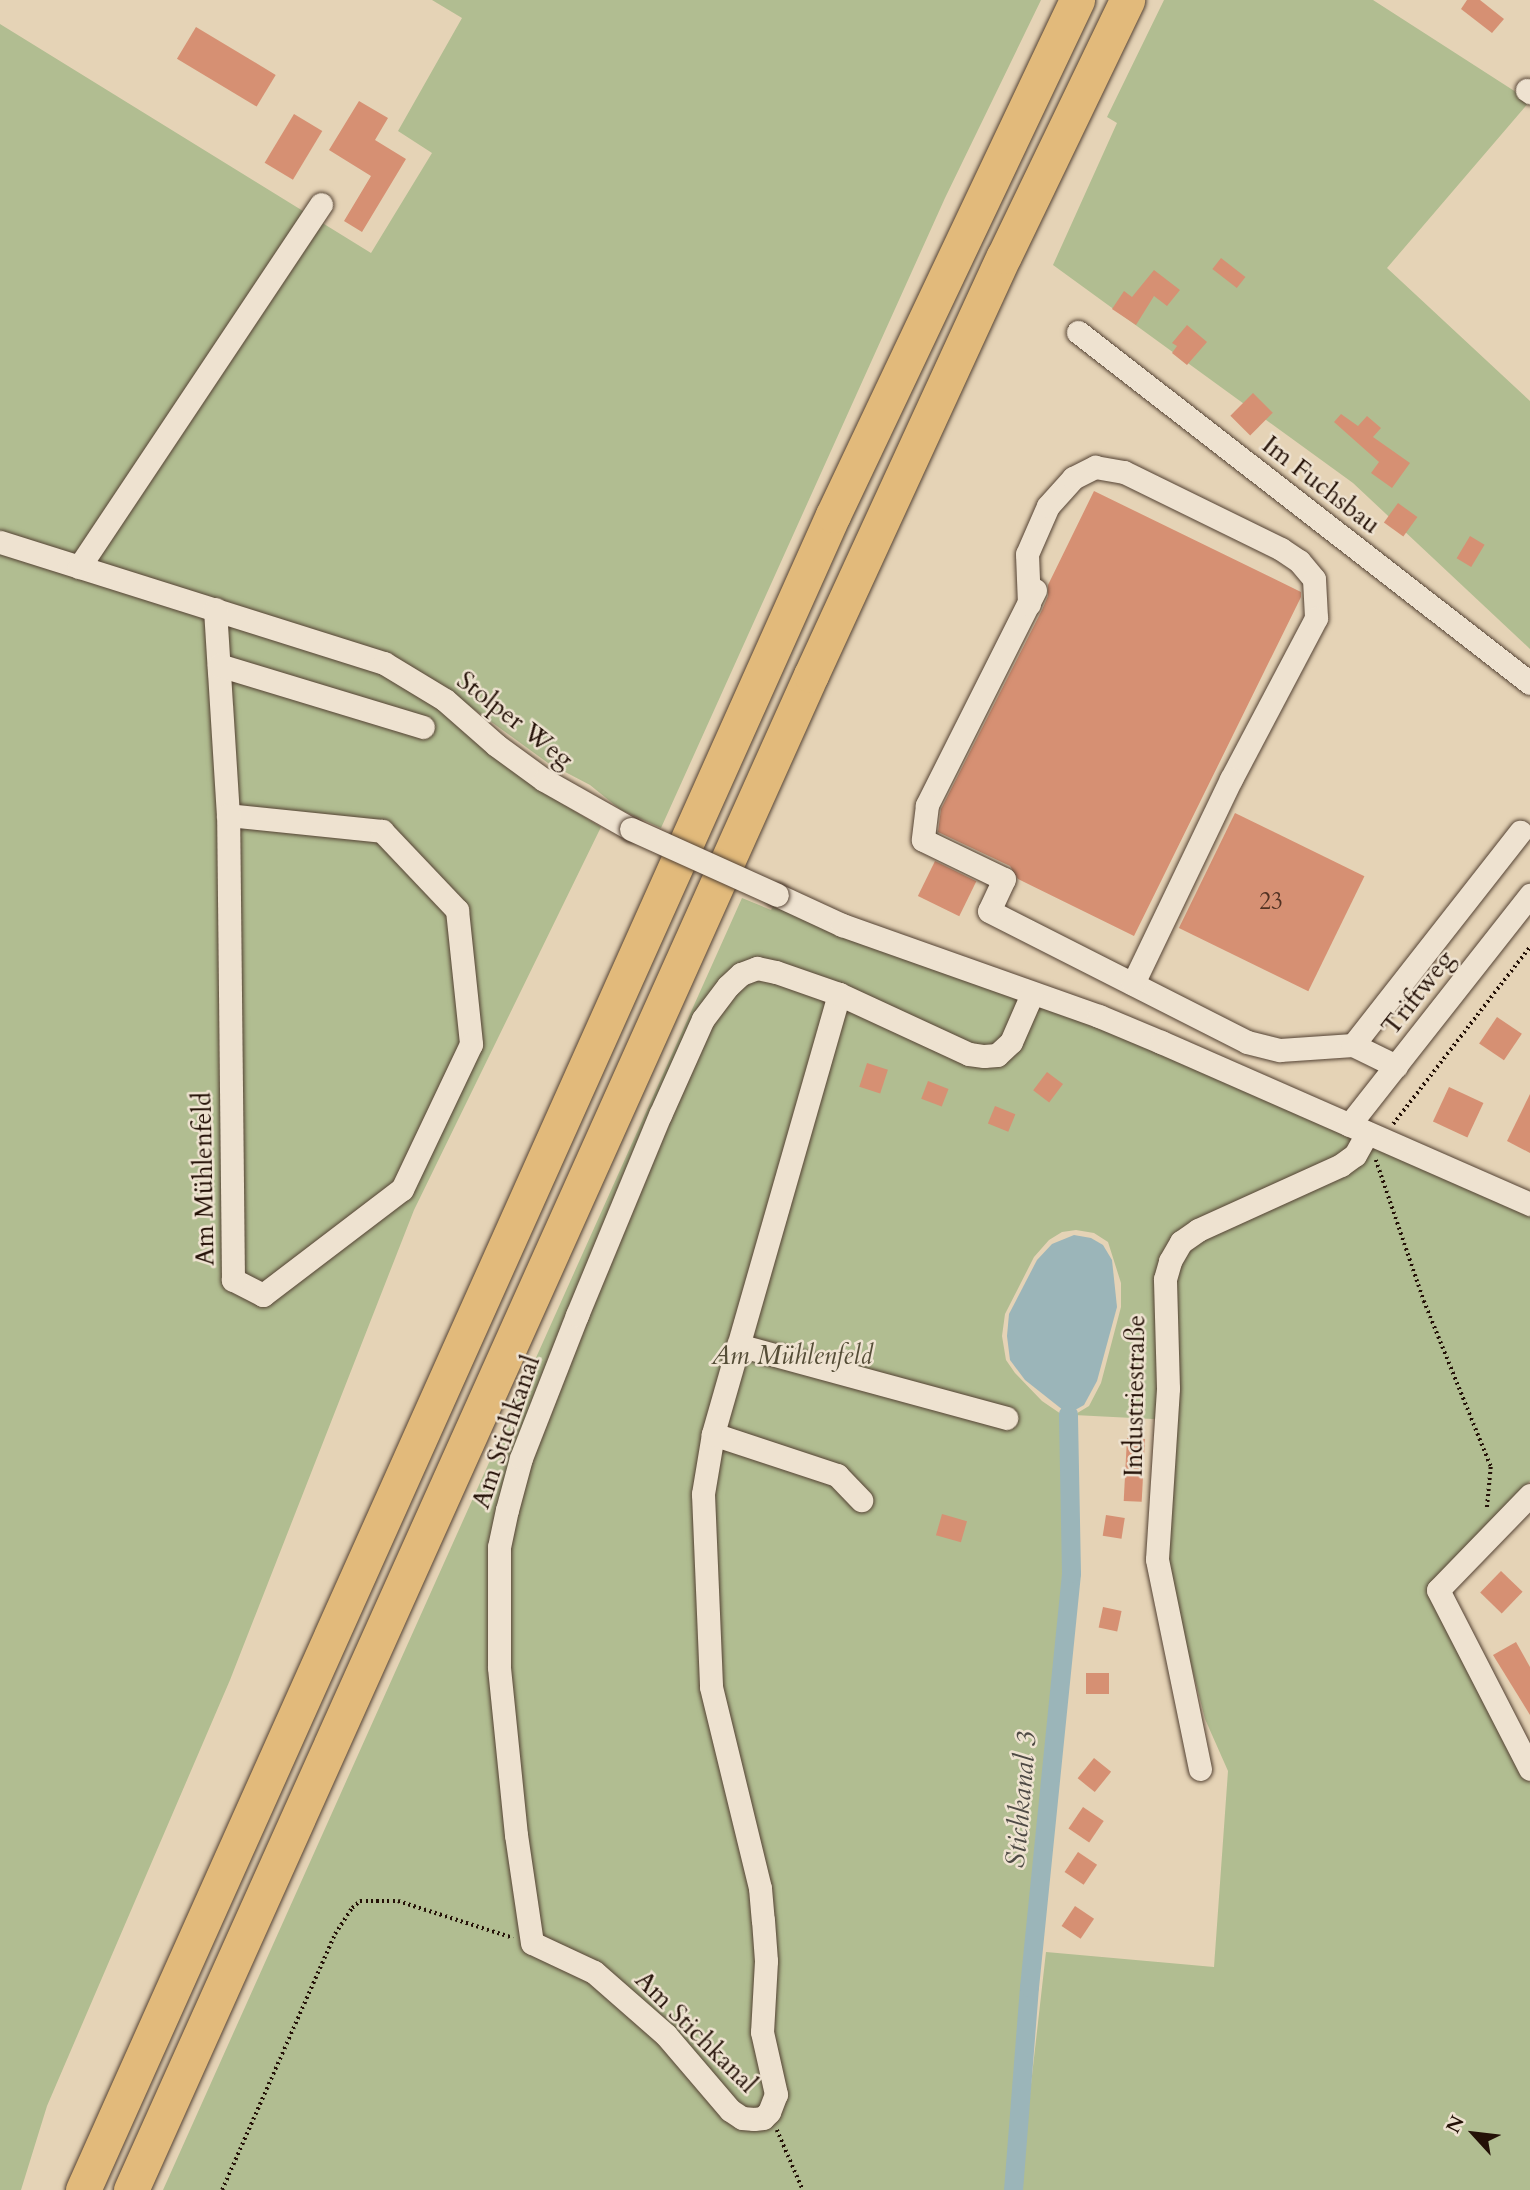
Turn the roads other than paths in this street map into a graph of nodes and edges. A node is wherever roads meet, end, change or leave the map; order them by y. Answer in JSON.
{"nodes":[{"id":1,"x":1077,"y":0,"type":"edge"},
{"id":2,"x":1127,"y":1,"type":"edge"},
{"id":3,"x":321,"y":204,"type":"dead end"},
{"id":4,"x":1078,"y":332,"type":"dead end"},
{"id":5,"x":0,"y":542,"type":"edge"},
{"id":6,"x":79,"y":567,"type":"junction"},
{"id":7,"x":215,"y":609,"type":"junction"},
{"id":8,"x":219,"y":665,"type":"junction"},
{"id":9,"x":1530,"y":683,"type":"edge"},
{"id":10,"x":423,"y":727,"type":"dead end"},
{"id":11,"x":228,"y":815,"type":"junction"},
{"id":12,"x":1520,"y":832,"type":"dead end"},
{"id":13,"x":1530,"y":895,"type":"edge"},
{"id":14,"x":1133,"y":984,"type":"junction"},
{"id":15,"x":839,"y":994,"type":"junction"},
{"id":16,"x":1032,"y":994,"type":"junction"},
{"id":17,"x":1353,"y":1045,"type":"junction"},
{"id":18,"x":1395,"y":1066,"type":"junction"},
{"id":19,"x":1366,"y":1132,"type":"junction"},
{"id":20,"x":1530,"y":1204,"type":"edge"},
{"id":21,"x":738,"y":1345,"type":"junction"},
{"id":22,"x":1006,"y":1418,"type":"dead end"},
{"id":23,"x":713,"y":1434,"type":"junction"},
{"id":24,"x":1530,"y":1495,"type":"edge"},
{"id":25,"x":861,"y":1500,"type":"dead end"},
{"id":26,"x":1200,"y":1769,"type":"dead end"},
{"id":27,"x":1530,"y":1769,"type":"edge"},
{"id":28,"x":83,"y":2190,"type":"edge"},
{"id":29,"x":131,"y":2190,"type":"edge"}],
"edges":[{"from":1,"to":28,"type":"highway"},
{"from":2,"to":29,"type":"highway"},
{"from":3,"to":6,"type":"street"},
{"from":4,"to":9,"type":"street","name":"Im Fuchsbau"},
{"from":5,"to":6,"type":"street","name":"Stolper Weg"},
{"from":6,"to":7,"type":"street","name":"Stolper Weg"},
{"from":7,"to":8,"type":"street","name":"Am Mühlenfeld"},
{"from":7,"to":16,"type":"street","name":"Stolper Weg","bridge":true},
{"from":8,"to":10,"type":"street"},
{"from":8,"to":11,"type":"street","name":"Am Mühlenfeld"},
{"from":11,"to":11,"type":"street","name":"Am Mühlenfeld"},
{"from":12,"to":17,"type":"street"},
{"from":13,"to":18,"type":"street","name":"Triftweg"},
{"from":14,"to":14,"type":"street"},
{"from":14,"to":17,"type":"street"},
{"from":15,"to":16,"type":"street","name":"Am Stichkanal"},
{"from":15,"to":21,"type":"street","name":"Am Stichkanal"},
{"from":15,"to":23,"type":"street","name":"Am Stichkanal"},
{"from":16,"to":19,"type":"street"},
{"from":17,"to":18,"type":"street"},
{"from":18,"to":19,"type":"street","name":"Triftweg"},
{"from":19,"to":20,"type":"street"},
{"from":19,"to":26,"type":"street","name":"Industriestraße"},
{"from":21,"to":22,"type":"street"},
{"from":21,"to":23,"type":"street","name":"Am Stichkanal"},
{"from":23,"to":25,"type":"street"},
{"from":24,"to":27,"type":"street"}]}
